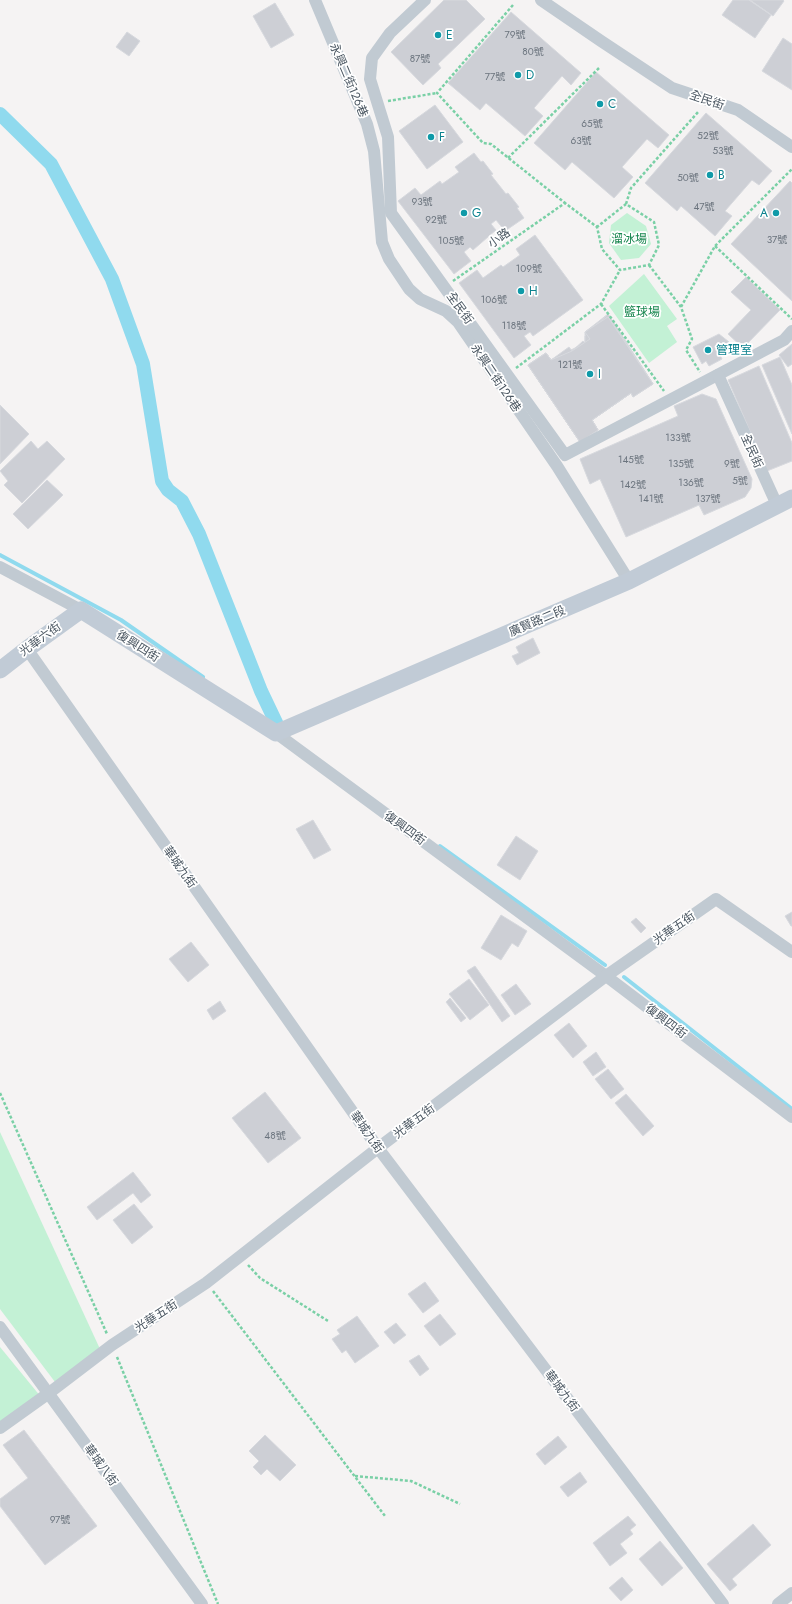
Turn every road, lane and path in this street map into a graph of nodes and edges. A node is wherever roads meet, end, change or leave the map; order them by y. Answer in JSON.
{"nodes":[{"id":1,"x":315,"y":0,"type":"edge"},
{"id":2,"x":425,"y":0,"type":"edge"},
{"id":3,"x":542,"y":0,"type":"edge"},
{"id":4,"x":513,"y":5,"type":"dead end"},
{"id":5,"x":599,"y":68,"type":"dead end"},
{"id":6,"x":437,"y":94,"type":"junction"},
{"id":7,"x":377,"y":103,"type":"junction"},
{"id":8,"x":698,"y":112,"type":"dead end"},
{"id":9,"x":792,"y":147,"type":"edge"},
{"id":10,"x":508,"y":158,"type":"junction"},
{"id":11,"x":792,"y":169,"type":"edge"},
{"id":12,"x":565,"y":203,"type":"junction"},
{"id":13,"x":626,"y":204,"type":"junction"},
{"id":14,"x":597,"y":227,"type":"junction"},
{"id":15,"x":715,"y":246,"type":"junction"},
{"id":16,"x":648,"y":265,"type":"junction"},
{"id":17,"x":620,"y":270,"type":"junction"},
{"id":18,"x":445,"y":287,"type":"junction"},
{"id":19,"x":601,"y":304,"type":"junction"},
{"id":20,"x":681,"y":307,"type":"junction"},
{"id":21,"x":792,"y":320,"type":"edge"},
{"id":22,"x":792,"y":331,"type":"edge"},
{"id":23,"x":508,"y":374,"type":"junction"},
{"id":24,"x":718,"y":374,"type":"junction"},
{"id":25,"x":705,"y":381,"type":"junction"},
{"id":26,"x":670,"y":399,"type":"junction"},
{"id":27,"x":784,"y":501,"type":"edge"},
{"id":28,"x":0,"y":567,"type":"edge"},
{"id":29,"x":629,"y":581,"type":"junction"},
{"id":30,"x":81,"y":610,"type":"junction"},
{"id":31,"x":27,"y":649,"type":"junction"},
{"id":32,"x":0,"y":670,"type":"edge"},
{"id":33,"x":276,"y":733,"type":"junction"},
{"id":34,"x":792,"y":952,"type":"edge"},
{"id":35,"x":606,"y":976,"type":"junction"},
{"id":36,"x":792,"y":1117,"type":"edge"},
{"id":37,"x":378,"y":1148,"type":"junction"},
{"id":38,"x":241,"y":1257,"type":"junction"},
{"id":39,"x":206,"y":1283,"type":"junction"},
{"id":40,"x":328,"y":1321,"type":"dead end"},
{"id":41,"x":0,"y":1326,"type":"edge"},
{"id":42,"x":49,"y":1393,"type":"junction"},
{"id":43,"x":0,"y":1428,"type":"edge"},
{"id":44,"x":355,"y":1476,"type":"junction"},
{"id":45,"x":460,"y":1504,"type":"dead end"},
{"id":46,"x":385,"y":1516,"type":"dead end"},
{"id":47,"x":792,"y":1593,"type":"edge"},
{"id":48,"x":202,"y":1604,"type":"edge"},
{"id":49,"x":723,"y":1604,"type":"edge"},
{"id":50,"x":778,"y":1604,"type":"edge"}],
"edges":[{"from":1,"to":29,"type":"street","name":"永興二街126巷"},
{"from":2,"to":7,"type":"street","name":"全民街"},
{"from":3,"to":9,"type":"street","name":"全民街"},
{"from":4,"to":6,"type":"path"},
{"from":5,"to":10,"type":"path"},
{"from":6,"to":7,"type":"path"},
{"from":6,"to":10,"type":"path"},
{"from":7,"to":18,"type":"street","name":"全民街"},
{"from":8,"to":13,"type":"path"},
{"from":10,"to":12,"type":"path"},
{"from":11,"to":15,"type":"path"},
{"from":12,"to":14,"type":"path"},
{"from":12,"to":18,"type":"path","name":"小路"},
{"from":13,"to":14,"type":"path"},
{"from":13,"to":16,"type":"path"},
{"from":14,"to":17,"type":"path"},
{"from":15,"to":20,"type":"path"},
{"from":15,"to":21,"type":"path"},
{"from":16,"to":17,"type":"path"},
{"from":16,"to":20,"type":"path"},
{"from":17,"to":19,"type":"path"},
{"from":18,"to":23,"type":"street","name":"全民街"},
{"from":19,"to":23,"type":"path"},
{"from":19,"to":26,"type":"path"},
{"from":20,"to":25,"type":"path"},
{"from":22,"to":24,"type":"street","name":"全民街"},
{"from":23,"to":26,"type":"street","name":"全民街"},
{"from":24,"to":25,"type":"street","name":"全民街"},
{"from":24,"to":27,"type":"street","name":"全民街"},
{"from":25,"to":26,"type":"street","name":"全民街"},
{"from":27,"to":29,"type":"street","name":"廣賢路二段"},
{"from":28,"to":30,"type":"street","name":"復興四街"},
{"from":29,"to":33,"type":"street","name":"廣賢路二段"},
{"from":30,"to":31,"type":"street","name":"光華六街"},
{"from":30,"to":33,"type":"street","name":"復興四街"},
{"from":31,"to":32,"type":"street","name":"光華六街"},
{"from":31,"to":37,"type":"street","name":"華城九街"},
{"from":33,"to":35,"type":"street","name":"復興四街"},
{"from":34,"to":35,"type":"street","name":"光華五街"},
{"from":35,"to":36,"type":"street","name":"復興四街"},
{"from":35,"to":37,"type":"street","name":"光華五街"},
{"from":37,"to":38,"type":"street","name":"光華五街"},
{"from":37,"to":49,"type":"street","name":"華城九街"},
{"from":38,"to":39,"type":"street","name":"光華五街"},
{"from":38,"to":40,"type":"path"},
{"from":39,"to":42,"type":"street","name":"光華五街"},
{"from":39,"to":44,"type":"path"},
{"from":41,"to":42,"type":"street","name":"華城八街"},
{"from":42,"to":43,"type":"street","name":"光華五街"},
{"from":42,"to":48,"type":"street","name":"華城八街"},
{"from":44,"to":45,"type":"path"},
{"from":44,"to":46,"type":"path"},
{"from":47,"to":50,"type":"street"}]}
